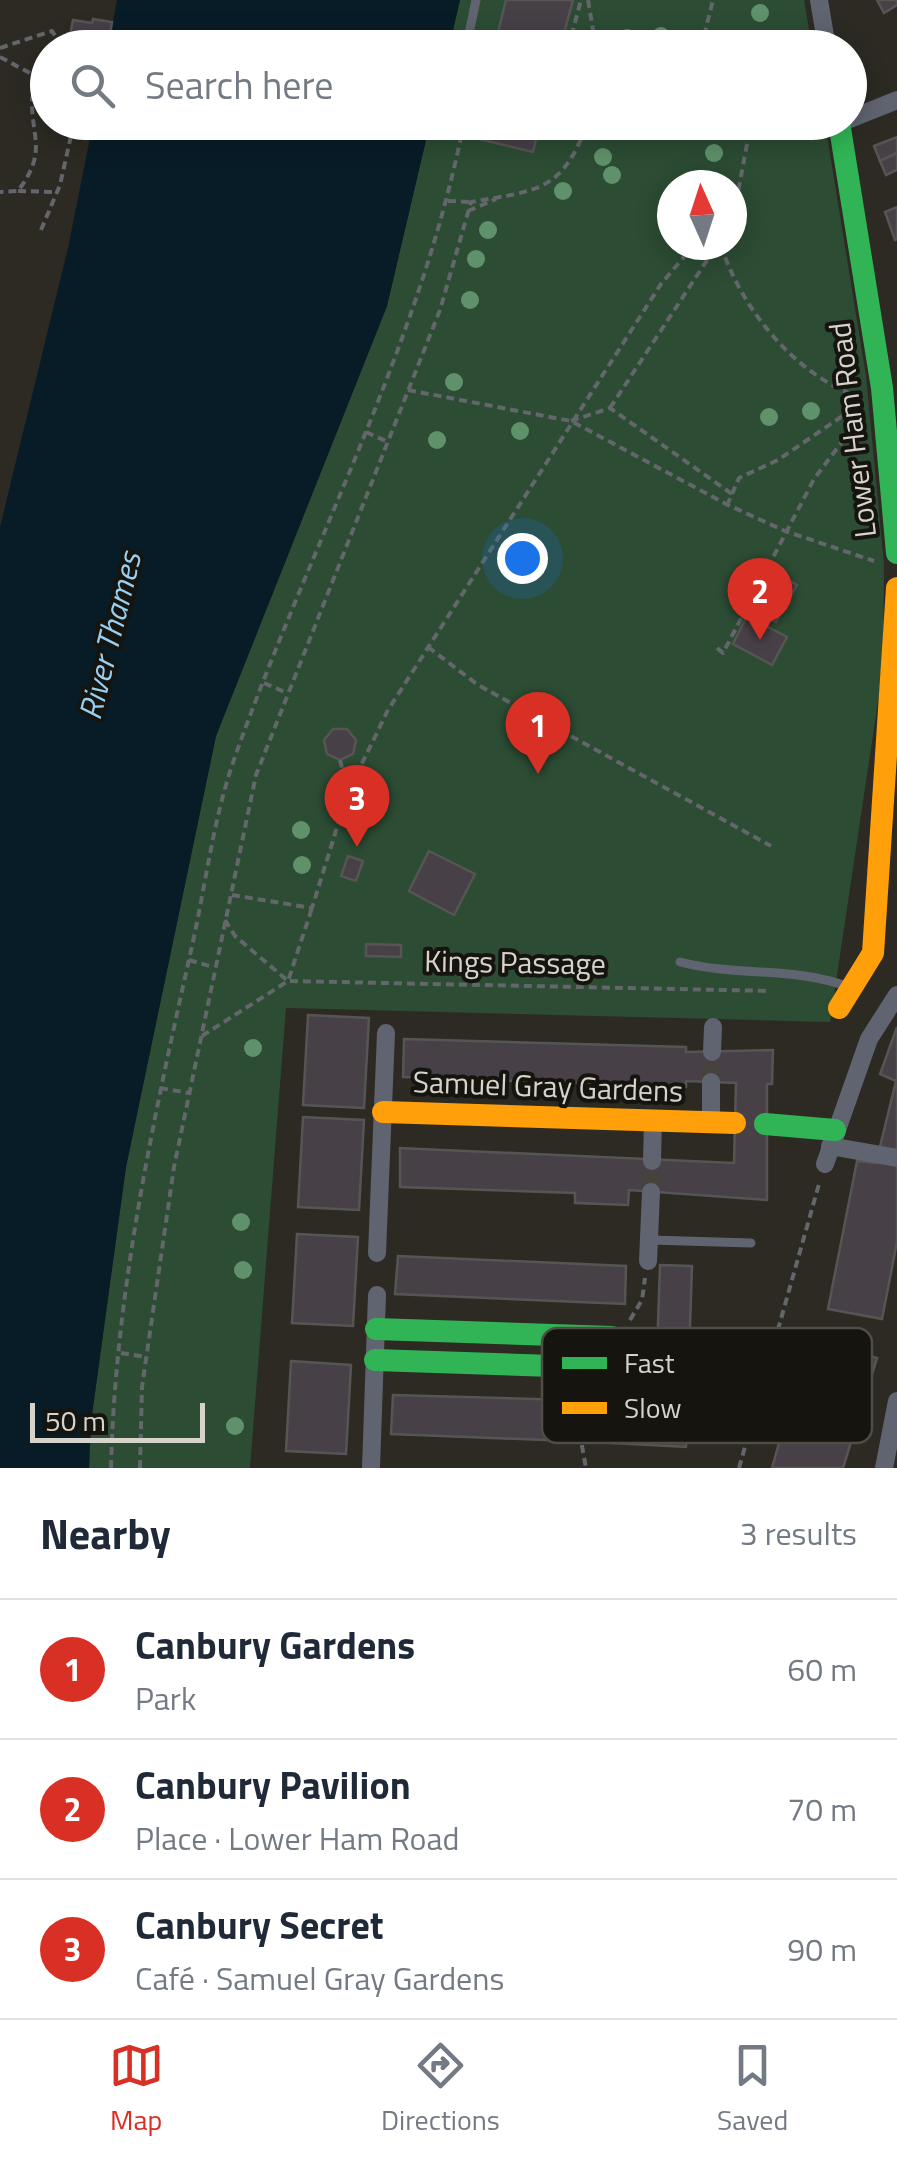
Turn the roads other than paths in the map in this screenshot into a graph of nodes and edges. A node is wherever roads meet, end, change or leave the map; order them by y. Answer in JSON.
{"nodes":[{"id":1,"x":476,"y":0,"type":"edge"},
{"id":2,"x":818,"y":0,"type":"edge"},
{"id":3,"x":470,"y":30,"type":"edge"},
{"id":4,"x":823,"y":30,"type":"edge"},
{"id":5,"x":897,"y":100,"type":"edge"},
{"id":6,"x":867,"y":112,"type":"edge"},
{"id":7,"x":842,"y":140,"type":"edge"},
{"id":8,"x":883,"y":394,"type":"edge"},
{"id":9,"x":891,"y":559,"type":"edge"},
{"id":10,"x":897,"y":588,"type":"edge"},
{"id":11,"x":895,"y":667,"type":"edge"},
{"id":12,"x":680,"y":962,"type":"dead end"},
{"id":13,"x":852,"y":988,"type":"junction"},
{"id":14,"x":897,"y":996,"type":"edge"},
{"id":15,"x":839,"y":1008,"type":"dead end"},
{"id":16,"x":713,"y":1027,"type":"dead end"},
{"id":17,"x":386,"y":1032,"type":"dead end"},
{"id":18,"x":712,"y":1052,"type":"tunnel mouth"},
{"id":19,"x":711,"y":1082,"type":"tunnel mouth"},
{"id":20,"x":383,"y":1112,"type":"junction"},
{"id":21,"x":653,"y":1120,"type":"junction"},
{"id":22,"x":723,"y":1123,"type":"joint"},
{"id":23,"x":765,"y":1124,"type":"dead end"},
{"id":24,"x":830,"y":1147,"type":"junction"},
{"id":25,"x":897,"y":1158,"type":"edge"},
{"id":26,"x":652,"y":1161,"type":"tunnel mouth"},
{"id":27,"x":651,"y":1192,"type":"tunnel mouth"},
{"id":28,"x":650,"y":1240,"type":"junction"},
{"id":29,"x":751,"y":1243,"type":"dead end"},
{"id":30,"x":377,"y":1253,"type":"dead end"},
{"id":31,"x":648,"y":1261,"type":"road end"},
{"id":32,"x":377,"y":1296,"type":"dead end"},
{"id":33,"x":376,"y":1329,"type":"junction"},
{"id":34,"x":542,"y":1335,"type":"edge"},
{"id":35,"x":375,"y":1360,"type":"junction"},
{"id":36,"x":542,"y":1366,"type":"edge"},
{"id":37,"x":897,"y":1401,"type":"edge"},
{"id":38,"x":893,"y":1437,"type":"edge"},
{"id":39,"x":371,"y":1468,"type":"edge"},
{"id":40,"x":884,"y":1468,"type":"edge"}],
"edges":[{"from":1,"to":3,"type":"lane"},
{"from":2,"to":4,"type":"street"},
{"from":5,"to":6,"type":"street"},
{"from":7,"to":8,"type":"street","name":"Lower Ham Road"},
{"from":8,"to":9,"type":"street","name":"Lower Ham Road"},
{"from":10,"to":11,"type":"street"},
{"from":11,"to":13,"type":"street"},
{"from":12,"to":13,"type":"lane"},
{"from":13,"to":15,"type":"street"},
{"from":14,"to":24,"type":"street"},
{"from":16,"to":18,"type":"street","name":"Samuel Gray Gardens"},
{"from":17,"to":20,"type":"street","name":"Samuel Gray Gardens"},
{"from":19,"to":22,"type":"street","name":"Samuel Gray Gardens"},
{"from":20,"to":21,"type":"street","name":"Samuel Gray Gardens"},
{"from":20,"to":30,"type":"street","name":"Samuel Gray Gardens"},
{"from":21,"to":22,"type":"street","name":"Samuel Gray Gardens"},
{"from":21,"to":26,"type":"street"},
{"from":23,"to":24,"type":"street"},
{"from":24,"to":25,"type":"street"},
{"from":27,"to":28,"type":"street"},
{"from":28,"to":29,"type":"lane"},
{"from":28,"to":31,"type":"street"},
{"from":32,"to":33,"type":"street"},
{"from":33,"to":34,"type":"street"},
{"from":33,"to":35,"type":"street"},
{"from":35,"to":36,"type":"street"},
{"from":35,"to":39,"type":"street"},
{"from":37,"to":38,"type":"street"},
{"from":38,"to":40,"type":"street"}]}
